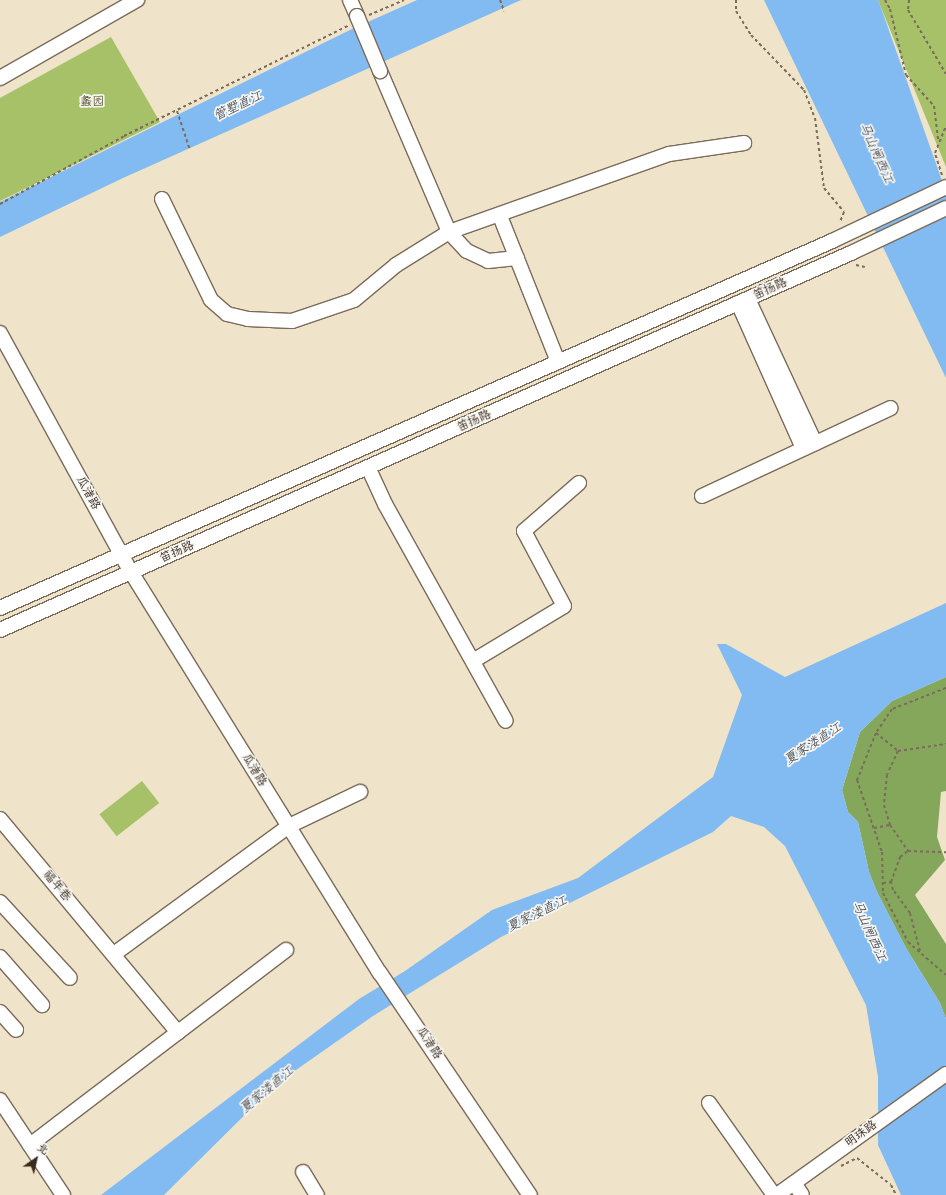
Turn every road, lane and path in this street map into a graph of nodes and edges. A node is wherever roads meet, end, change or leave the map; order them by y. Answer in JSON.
{"nodes":[{"id":1,"x":137,"y":0,"type":"edge"},
{"id":2,"x":350,"y":0,"type":"edge"},
{"id":3,"x":404,"y":0,"type":"edge"},
{"id":4,"x":500,"y":0,"type":"edge"},
{"id":5,"x":736,"y":0,"type":"edge"},
{"id":6,"x":885,"y":0,"type":"edge"},
{"id":7,"x":908,"y":0,"type":"edge"},
{"id":8,"x":504,"y":11,"type":"dead end"},
{"id":9,"x":357,"y":19,"type":"junction"},
{"id":10,"x":946,"y":74,"type":"edge"},
{"id":11,"x":0,"y":78,"type":"edge"},
{"id":12,"x":177,"y":112,"type":"junction"},
{"id":13,"x":946,"y":126,"type":"edge"},
{"id":14,"x":938,"y":141,"type":"junction"},
{"id":15,"x":744,"y":143,"type":"dead end"},
{"id":16,"x":190,"y":150,"type":"dead end"},
{"id":17,"x":945,"y":183,"type":"edge"},
{"id":18,"x":162,"y":199,"type":"dead end"},
{"id":19,"x":0,"y":204,"type":"edge"},
{"id":20,"x":946,"y":208,"type":"edge"},
{"id":21,"x":844,"y":212,"type":"dead end"},
{"id":22,"x":500,"y":216,"type":"junction"},
{"id":23,"x":449,"y":232,"type":"junction"},
{"id":24,"x":517,"y":258,"type":"junction"},
{"id":25,"x":743,"y":301,"type":"junction"},
{"id":26,"x":0,"y":333,"type":"edge"},
{"id":27,"x":558,"y":362,"type":"junction"},
{"id":28,"x":891,"y":408,"type":"dead end"},
{"id":29,"x":809,"y":446,"type":"junction"},
{"id":30,"x":368,"y":467,"type":"junction"},
{"id":31,"x":579,"y":483,"type":"dead end"},
{"id":32,"x":702,"y":496,"type":"dead end"},
{"id":33,"x":122,"y":555,"type":"junction"},
{"id":34,"x":131,"y":572,"type":"junction"},
{"id":35,"x":0,"y":608,"type":"edge"},
{"id":36,"x":0,"y":630,"type":"edge"},
{"id":37,"x":473,"y":661,"type":"junction"},
{"id":38,"x":946,"y":688,"type":"edge"},
{"id":39,"x":506,"y":721,"type":"dead end"},
{"id":40,"x":876,"y":733,"type":"junction"},
{"id":41,"x":946,"y":744,"type":"edge"},
{"id":42,"x":898,"y":751,"type":"junction"},
{"id":43,"x":360,"y":792,"type":"dead end"},
{"id":44,"x":0,"y":818,"type":"edge"},
{"id":45,"x":890,"y":825,"type":"junction"},
{"id":46,"x":289,"y":826,"type":"junction"},
{"id":47,"x":874,"y":828,"type":"junction"},
{"id":48,"x":908,"y":851,"type":"junction"},
{"id":49,"x":946,"y":852,"type":"edge"},
{"id":50,"x":891,"y":882,"type":"junction"},
{"id":51,"x":883,"y":883,"type":"junction"},
{"id":52,"x":0,"y":902,"type":"edge"},
{"id":53,"x":286,"y":950,"type":"dead end"},
{"id":54,"x":920,"y":952,"type":"junction"},
{"id":55,"x":114,"y":954,"type":"junction"},
{"id":56,"x":0,"y":957,"type":"edge"},
{"id":57,"x":946,"y":975,"type":"edge"},
{"id":58,"x":70,"y":978,"type":"dead end"},
{"id":59,"x":42,"y":1005,"type":"dead end"},
{"id":60,"x":0,"y":1012,"type":"edge"},
{"id":61,"x":16,"y":1030,"type":"dead end"},
{"id":62,"x":178,"y":1033,"type":"junction"},
{"id":63,"x":946,"y":1074,"type":"edge"},
{"id":64,"x":0,"y":1100,"type":"edge"},
{"id":65,"x":709,"y":1103,"type":"dead end"},
{"id":66,"x":30,"y":1145,"type":"junction"},
{"id":67,"x":831,"y":1156,"type":"junction"},
{"id":68,"x":303,"y":1172,"type":"dead end"},
{"id":69,"x":794,"y":1183,"type":"junction"},
{"id":70,"x":63,"y":1195,"type":"edge"},
{"id":71,"x":317,"y":1195,"type":"edge"},
{"id":72,"x":530,"y":1195,"type":"edge"},
{"id":73,"x":776,"y":1195,"type":"edge"},
{"id":74,"x":802,"y":1195,"type":"edge"},
{"id":75,"x":896,"y":1195,"type":"edge"}],
"edges":[{"from":1,"to":11,"type":"street"},
{"from":2,"to":9,"type":"street"},
{"from":3,"to":9,"type":"path"},
{"from":4,"to":8,"type":"path"},
{"from":5,"to":21,"type":"path"},
{"from":6,"to":14,"type":"path"},
{"from":7,"to":10,"type":"path"},
{"from":9,"to":12,"type":"path"},
{"from":9,"to":23,"type":"street","bridge":true},
{"from":12,"to":16,"type":"path"},
{"from":12,"to":19,"type":"path"},
{"from":13,"to":14,"type":"path"},
{"from":14,"to":17,"type":"path"},
{"from":15,"to":22,"type":"street"},
{"from":17,"to":27,"type":"street","name":"笛扬路"},
{"from":18,"to":23,"type":"street"},
{"from":20,"to":25,"type":"street","name":"笛扬路"},
{"from":22,"to":23,"type":"street"},
{"from":22,"to":24,"type":"street"},
{"from":23,"to":24,"type":"street"},
{"from":24,"to":27,"type":"street"},
{"from":25,"to":29,"type":"street"},
{"from":25,"to":30,"type":"street","name":"笛扬路"},
{"from":26,"to":33,"type":"street","name":"瓜渚路"},
{"from":27,"to":33,"type":"street","name":"笛扬路"},
{"from":28,"to":29,"type":"street"},
{"from":29,"to":32,"type":"street"},
{"from":30,"to":34,"type":"street","name":"笛扬路"},
{"from":30,"to":37,"type":"street"},
{"from":31,"to":37,"type":"street"},
{"from":33,"to":34,"type":"street","name":"瓜渚路"},
{"from":33,"to":35,"type":"street","name":"笛扬路"},
{"from":34,"to":36,"type":"street","name":"笛扬路"},
{"from":34,"to":46,"type":"street","name":"瓜渚路"},
{"from":37,"to":39,"type":"street"},
{"from":38,"to":40,"type":"path"},
{"from":40,"to":42,"type":"path"},
{"from":40,"to":47,"type":"path"},
{"from":41,"to":42,"type":"path"},
{"from":42,"to":45,"type":"path"},
{"from":43,"to":46,"type":"street"},
{"from":44,"to":55,"type":"street","name":"福年巷"},
{"from":45,"to":47,"type":"path"},
{"from":45,"to":48,"type":"path"},
{"from":46,"to":55,"type":"street"},
{"from":46,"to":72,"type":"street","name":"瓜渚路"},
{"from":47,"to":51,"type":"path"},
{"from":48,"to":49,"type":"path"},
{"from":48,"to":50,"type":"path"},
{"from":50,"to":51,"type":"path"},
{"from":50,"to":54,"type":"path"},
{"from":51,"to":54,"type":"path"},
{"from":52,"to":58,"type":"street"},
{"from":53,"to":62,"type":"street"},
{"from":54,"to":57,"type":"path"},
{"from":55,"to":62,"type":"street","name":"福年巷"},
{"from":56,"to":59,"type":"street"},
{"from":60,"to":61,"type":"street"},
{"from":62,"to":66,"type":"street"},
{"from":63,"to":67,"type":"street","name":"明珠路"},
{"from":64,"to":66,"type":"street"},
{"from":65,"to":73,"type":"street"},
{"from":66,"to":70,"type":"street"},
{"from":67,"to":69,"type":"street","name":"明珠路"},
{"from":67,"to":75,"type":"path"},
{"from":68,"to":71,"type":"street"},
{"from":69,"to":73,"type":"street","name":"明珠路"},
{"from":69,"to":74,"type":"street"}]}
